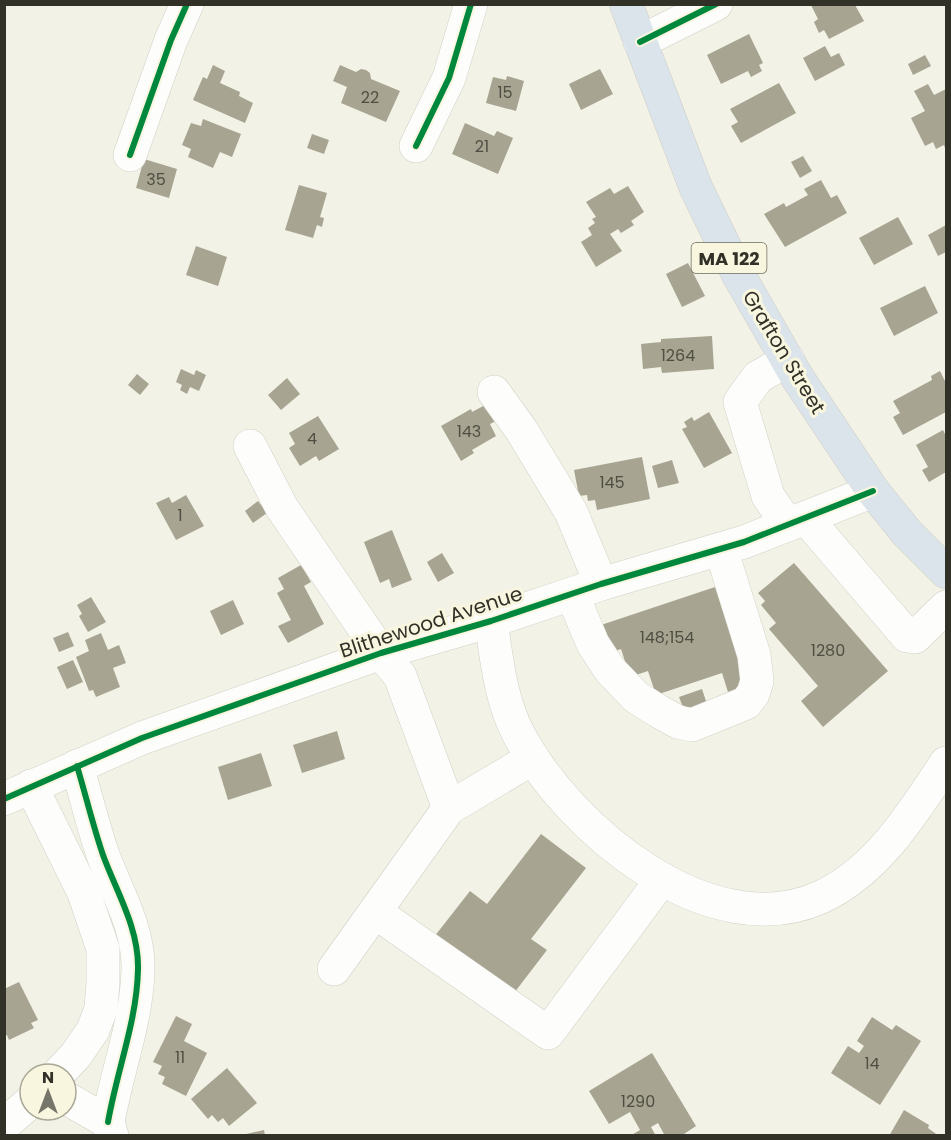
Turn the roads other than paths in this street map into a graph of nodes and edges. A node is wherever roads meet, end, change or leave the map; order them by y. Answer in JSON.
{"nodes":[{"id":1,"x":187,"y":4,"type":"edge"},
{"id":2,"x":471,"y":4,"type":"edge"},
{"id":3,"x":626,"y":4,"type":"edge"},
{"id":4,"x":716,"y":4,"type":"edge"},
{"id":5,"x":640,"y":42,"type":"junction"},
{"id":6,"x":416,"y":146,"type":"dead end"},
{"id":7,"x":130,"y":155,"type":"dead end"},
{"id":8,"x":788,"y":360,"type":"junction"},
{"id":9,"x":494,"y":393,"type":"dead end"},
{"id":10,"x":250,"y":446,"type":"dead end"},
{"id":11,"x":873,"y":491,"type":"junction"},
{"id":12,"x":797,"y":522,"type":"junction"},
{"id":13,"x":721,"y":549,"type":"junction"},
{"id":14,"x":946,"y":573,"type":"edge"},
{"id":15,"x":586,"y":589,"type":"junction"},
{"id":16,"x":946,"y":607,"type":"edge"},
{"id":17,"x":492,"y":621,"type":"junction"},
{"id":18,"x":381,"y":653,"type":"junction"},
{"id":19,"x":533,"y":758,"type":"junction"},
{"id":20,"x":946,"y":763,"type":"edge"},
{"id":21,"x":77,"y":766,"type":"junction"},
{"id":22,"x":18,"y":793,"type":"edge"},
{"id":23,"x":449,"y":808,"type":"junction"},
{"id":24,"x":662,"y":879,"type":"junction"},
{"id":25,"x":375,"y":912,"type":"junction"},
{"id":26,"x":334,"y":969,"type":"dead end"},
{"id":27,"x":69,"y":1062,"type":"edge"},
{"id":28,"x":78,"y":1106,"type":"edge"},
{"id":29,"x":18,"y":1113,"type":"edge"},
{"id":30,"x":4,"y":1125,"type":"edge"},
{"id":31,"x":110,"y":1129,"type":"edge"}],
"edges":[{"from":1,"to":7,"type":"street"},
{"from":2,"to":6,"type":"street"},
{"from":3,"to":5,"type":"highway","name":"Grafton Street","number":"MA 122"},
{"from":4,"to":5,"type":"street"},
{"from":5,"to":8,"type":"highway","name":"Grafton Street","number":"MA 122"},
{"from":8,"to":11,"type":"highway","name":"Grafton Street","number":"MA 122"},
{"from":8,"to":12,"type":"street"},
{"from":9,"to":15,"type":"street"},
{"from":10,"to":18,"type":"street"},
{"from":11,"to":12,"type":"street","name":"Blithewood Avenue"},
{"from":11,"to":14,"type":"highway","name":"Grafton Street","number":"MA 122"},
{"from":12,"to":13,"type":"street","name":"Blithewood Avenue"},
{"from":12,"to":16,"type":"street"},
{"from":13,"to":15,"type":"street","name":"Blithewood Avenue"},
{"from":13,"to":15,"type":"street"},
{"from":15,"to":17,"type":"street","name":"Blithewood Avenue"},
{"from":17,"to":18,"type":"street","name":"Blithewood Avenue"},
{"from":17,"to":19,"type":"street"},
{"from":18,"to":21,"type":"street","name":"Blithewood Avenue"},
{"from":18,"to":23,"type":"street"},
{"from":19,"to":23,"type":"street"},
{"from":19,"to":24,"type":"street"},
{"from":20,"to":24,"type":"street"},
{"from":21,"to":22,"type":"street","name":"Blithewood Avenue"},
{"from":21,"to":31,"type":"street"},
{"from":22,"to":27,"type":"street"},
{"from":23,"to":25,"type":"street"},
{"from":24,"to":25,"type":"street"},
{"from":25,"to":26,"type":"street"},
{"from":28,"to":31,"type":"street"},
{"from":29,"to":30,"type":"street"}]}
